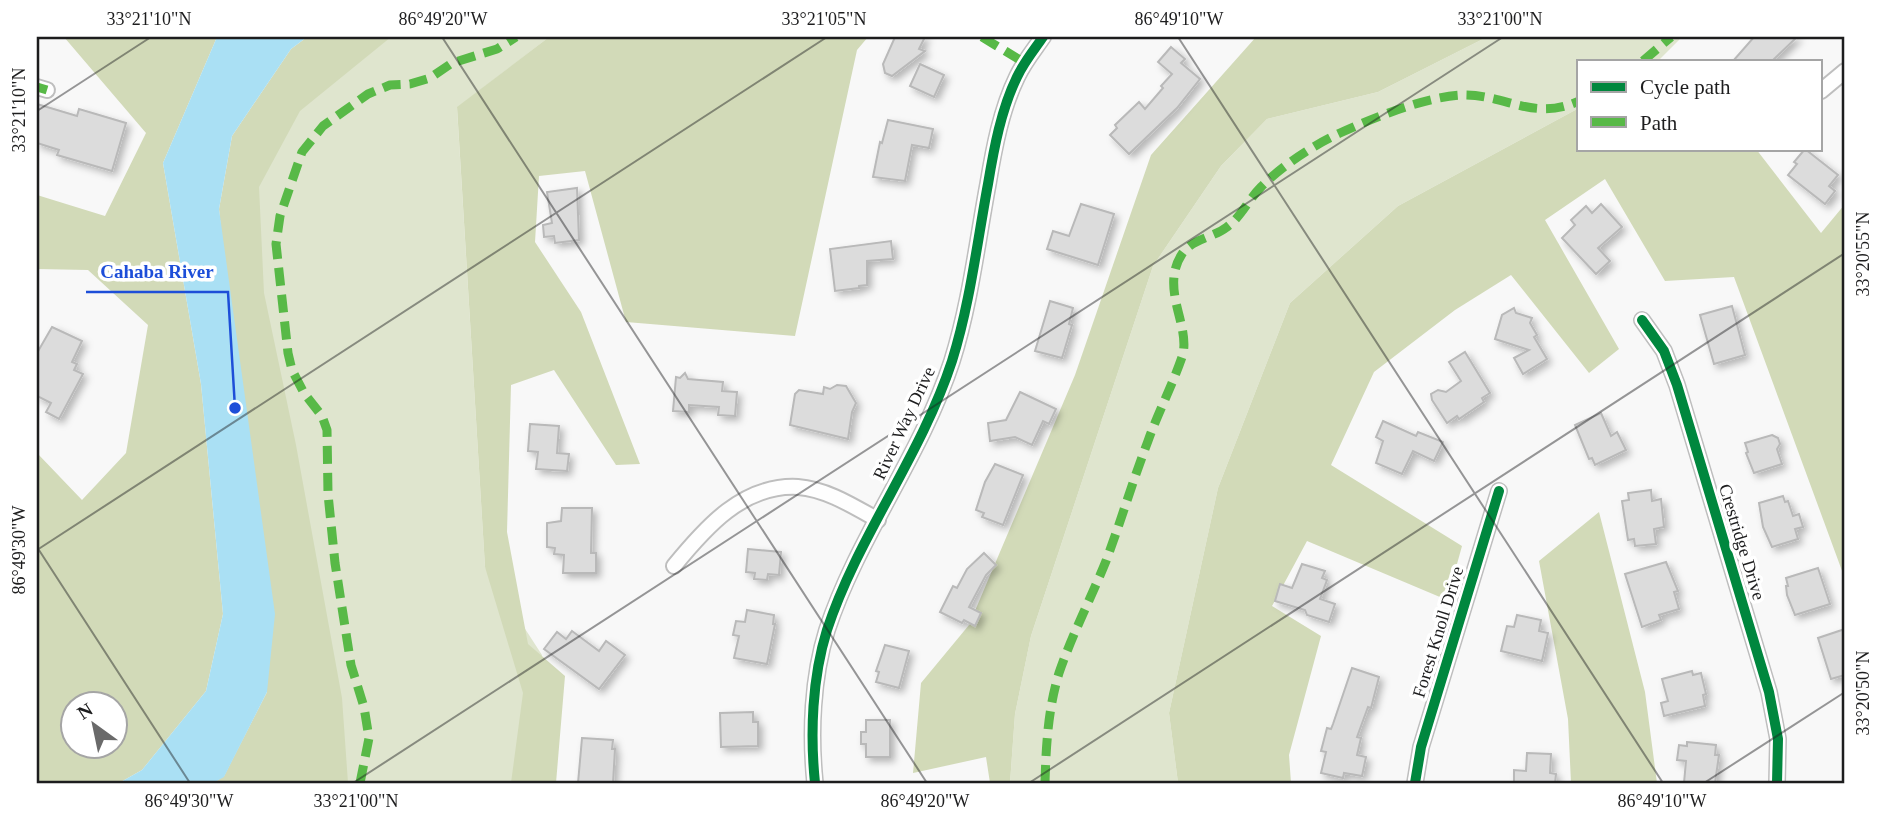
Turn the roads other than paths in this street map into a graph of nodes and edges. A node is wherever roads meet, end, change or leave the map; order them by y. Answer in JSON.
{"nodes":[{"id":1,"x":1043,"y":37,"type":"edge"},
{"id":2,"x":1845,"y":71,"type":"edge"},
{"id":3,"x":1822,"y":91,"type":"edge"},
{"id":4,"x":1642,"y":320,"type":"dead end"},
{"id":5,"x":1499,"y":491,"type":"dead end"},
{"id":6,"x":878,"y":520,"type":"junction"},
{"id":7,"x":674,"y":566,"type":"dead end"},
{"id":8,"x":815,"y":783,"type":"edge"},
{"id":9,"x":1415,"y":783,"type":"edge"},
{"id":10,"x":1777,"y":783,"type":"edge"}],
"edges":[{"from":1,"to":6,"type":"street","name":"River Way Drive"},
{"from":2,"to":3,"type":"street"},
{"from":4,"to":10,"type":"street","name":"Crestridge Drive"},
{"from":5,"to":9,"type":"street","name":"Forest Knoll Drive"},
{"from":6,"to":7,"type":"street"},
{"from":6,"to":8,"type":"street","name":"River Way Drive"}]}
